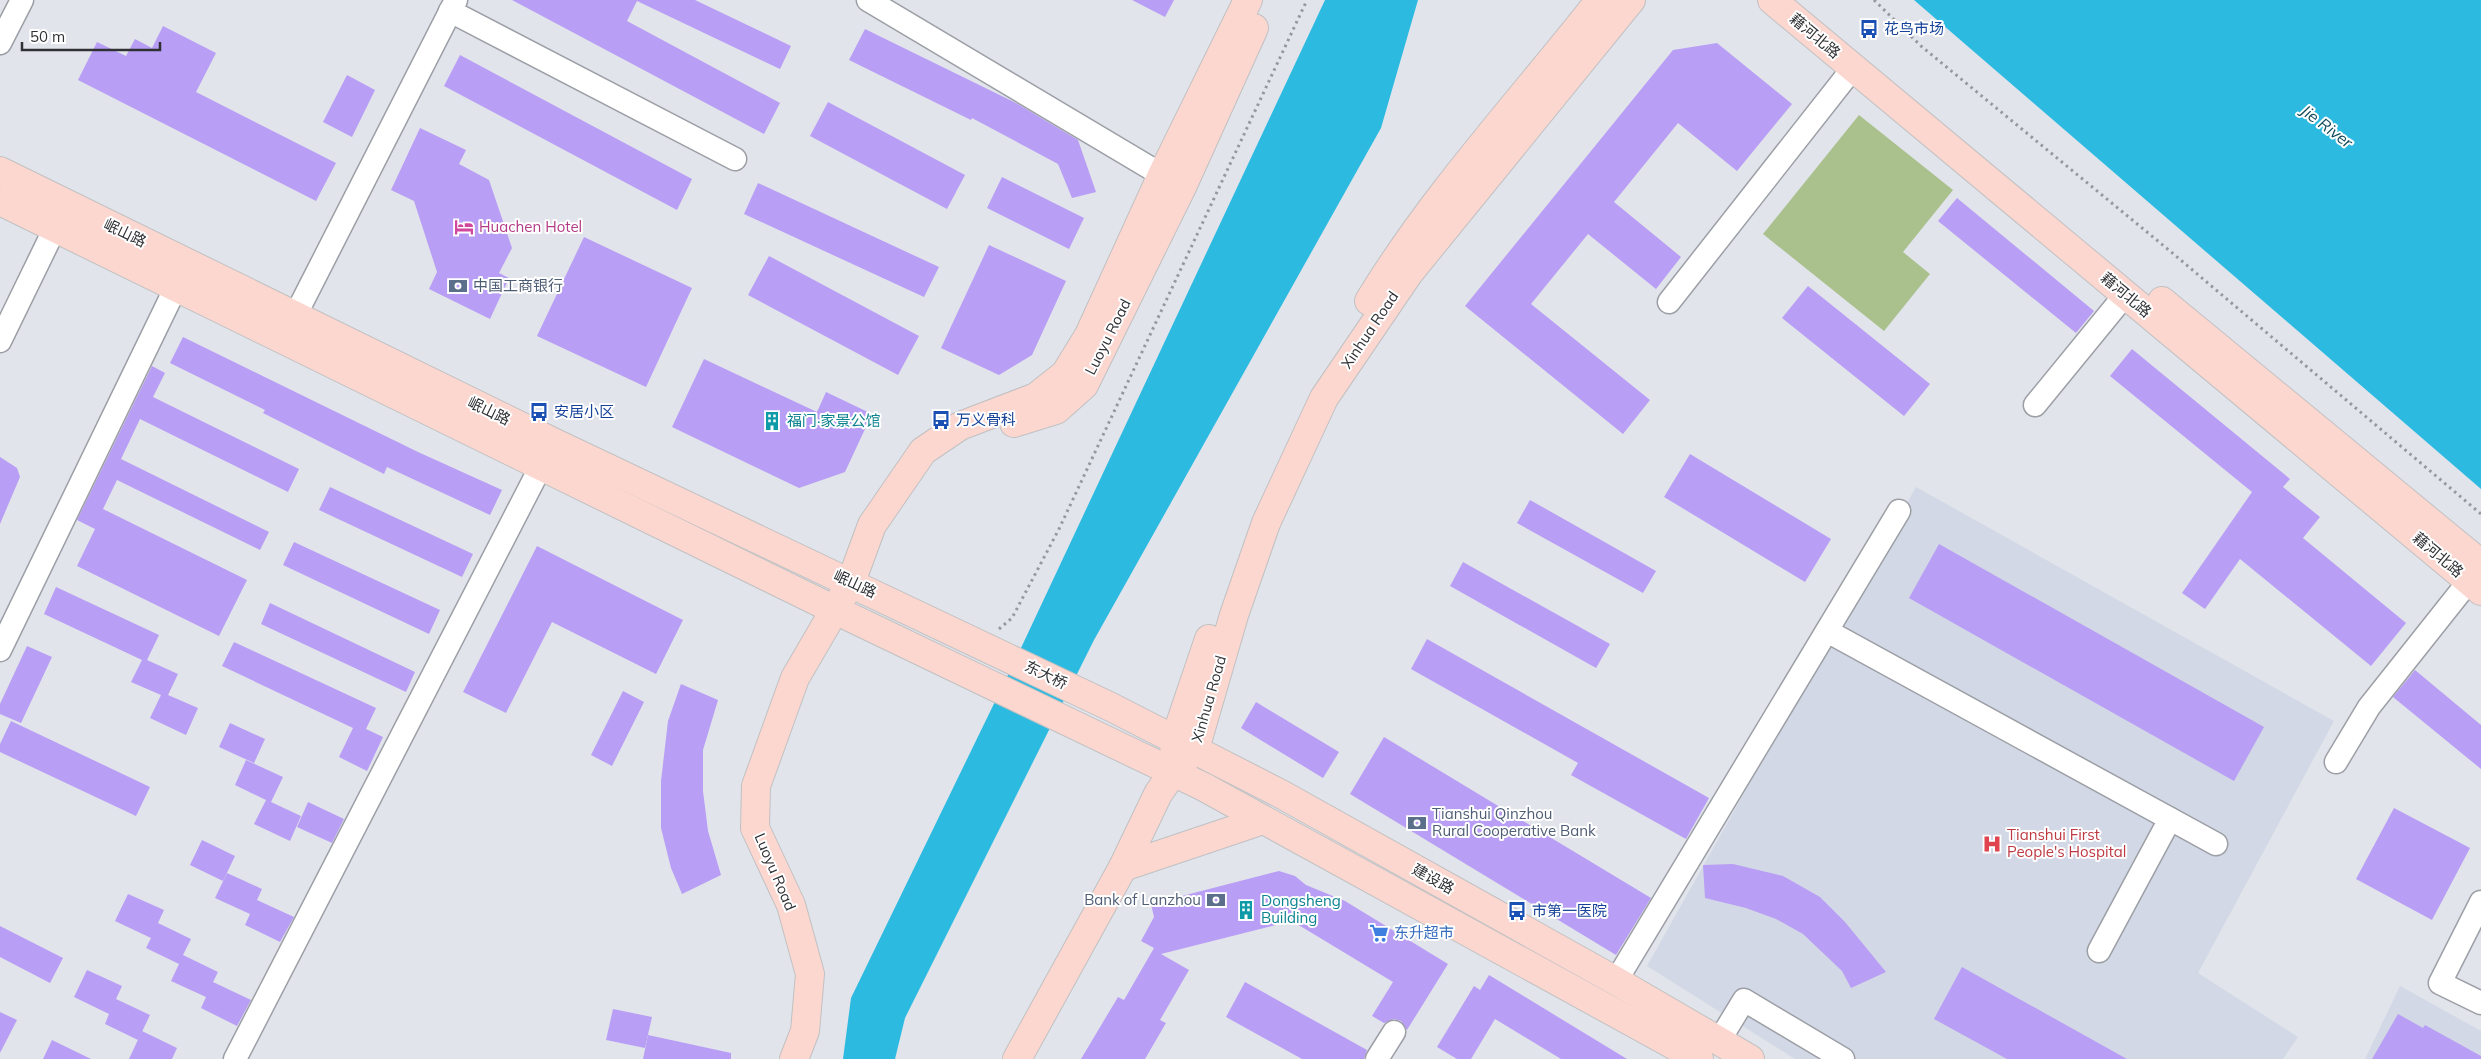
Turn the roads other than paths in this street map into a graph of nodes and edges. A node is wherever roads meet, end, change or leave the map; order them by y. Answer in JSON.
{"nodes":[{"id":1,"x":22,"y":0,"type":"edge"},
{"id":2,"x":868,"y":0,"type":"edge"},
{"id":3,"x":1248,"y":0,"type":"edge"},
{"id":4,"x":1267,"y":0,"type":"edge"},
{"id":5,"x":1600,"y":0,"type":"edge"},
{"id":6,"x":1631,"y":0,"type":"edge"},
{"id":7,"x":1772,"y":0,"type":"edge"},
{"id":8,"x":1799,"y":0,"type":"edge"},
{"id":9,"x":453,"y":6,"type":"edge"},
{"id":10,"x":0,"y":43,"type":"edge"},
{"id":11,"x":1853,"y":68,"type":"junction"},
{"id":12,"x":734,"y":159,"type":"dead end"},
{"id":13,"x":0,"y":171,"type":"edge"},
{"id":14,"x":1162,"y":175,"type":"junction"},
{"id":15,"x":0,"y":201,"type":"edge"},
{"id":16,"x":55,"y":228,"type":"junction"},
{"id":17,"x":176,"y":287,"type":"junction"},
{"id":18,"x":2125,"y":295,"type":"junction"},
{"id":19,"x":1669,"y":302,"type":"dead end"},
{"id":20,"x":295,"y":316,"type":"junction"},
{"id":21,"x":0,"y":341,"type":"edge"},
{"id":22,"x":2035,"y":405,"type":"dead end"},
{"id":23,"x":541,"y":466,"type":"junction"},
{"id":24,"x":1899,"y":511,"type":"dead end"},
{"id":25,"x":2477,"y":579,"type":"edge"},
{"id":26,"x":850,"y":582,"type":"junction"},
{"id":27,"x":835,"y":610,"type":"junction"},
{"id":28,"x":1827,"y":631,"type":"junction"},
{"id":29,"x":981,"y":644,"type":"joint"},
{"id":30,"x":0,"y":650,"type":"edge"},
{"id":31,"x":1112,"y":706,"type":"joint"},
{"id":32,"x":1094,"y":736,"type":"joint"},
{"id":33,"x":1185,"y":744,"type":"junction"},
{"id":34,"x":2336,"y":762,"type":"dead end"},
{"id":35,"x":1173,"y":772,"type":"junction"},
{"id":36,"x":2170,"y":819,"type":"junction"},
{"id":37,"x":1263,"y":820,"type":"junction"},
{"id":38,"x":2216,"y":844,"type":"dead end"},
{"id":39,"x":1122,"y":867,"type":"junction"},
{"id":40,"x":2481,"y":902,"type":"edge"},
{"id":41,"x":2099,"y":951,"type":"dead end"},
{"id":42,"x":1616,"y":981,"type":"junction"},
{"id":43,"x":2481,"y":1003,"type":"edge"},
{"id":44,"x":1394,"y":1032,"type":"dead end"},
{"id":45,"x":1719,"y":1041,"type":"junction"},
{"id":46,"x":235,"y":1059,"type":"edge"},
{"id":47,"x":794,"y":1059,"type":"edge"},
{"id":48,"x":1017,"y":1059,"type":"edge"},
{"id":49,"x":1377,"y":1059,"type":"edge"},
{"id":50,"x":1699,"y":1059,"type":"edge"},
{"id":51,"x":1750,"y":1059,"type":"edge"},
{"id":52,"x":1843,"y":1059,"type":"edge"}],
"edges":[{"from":1,"to":10,"type":"street"},
{"from":2,"to":14,"type":"street"},
{"from":3,"to":14,"type":"main road","name":"Luoyu Road"},
{"from":4,"to":26,"type":"main road","name":"Luoyu Road"},
{"from":5,"to":33,"type":"main road","name":"Xinhua Road"},
{"from":6,"to":33,"type":"main road","name":"Xinhua Road"},
{"from":7,"to":11,"type":"main road","name":"藉河北路"},
{"from":8,"to":25,"type":"main road","name":"藉河北路"},
{"from":9,"to":12,"type":"street"},
{"from":9,"to":20,"type":"street"},
{"from":11,"to":18,"type":"main road","name":"藉河北路"},
{"from":11,"to":19,"type":"street"},
{"from":13,"to":20,"type":"main road","name":"岷山路"},
{"from":14,"to":26,"type":"main road","name":"Luoyu Road"},
{"from":15,"to":16,"type":"main road","name":"岷山路"},
{"from":16,"to":17,"type":"main road","name":"岷山路"},
{"from":16,"to":21,"type":"street"},
{"from":17,"to":23,"type":"main road","name":"岷山路"},
{"from":17,"to":30,"type":"street"},
{"from":18,"to":22,"type":"street"},
{"from":18,"to":25,"type":"main road","name":"藉河北路"},
{"from":20,"to":26,"type":"main road","name":"岷山路"},
{"from":23,"to":27,"type":"main road","name":"岷山路"},
{"from":23,"to":46,"type":"street"},
{"from":24,"to":28,"type":"street"},
{"from":25,"to":34,"type":"street"},
{"from":26,"to":27,"type":"main road","name":"Luoyu Road"},
{"from":26,"to":29,"type":"main road","name":"岷山路"},
{"from":27,"to":32,"type":"main road","name":"岷山路"},
{"from":27,"to":47,"type":"main road","name":"Luoyu Road"},
{"from":28,"to":36,"type":"street"},
{"from":28,"to":42,"type":"street"},
{"from":29,"to":31,"type":"main road","name":"东大桥"},
{"from":31,"to":33,"type":"main road","name":"建设路"},
{"from":32,"to":35,"type":"main road","name":"建设路"},
{"from":33,"to":35,"type":"main road","name":"Xinhua Road"},
{"from":33,"to":42,"type":"main road","name":"建设路"},
{"from":35,"to":37,"type":"main road","name":"建设路"},
{"from":35,"to":39,"type":"main road","name":"Xinhua Road"},
{"from":36,"to":38,"type":"street"},
{"from":36,"to":41,"type":"street"},
{"from":37,"to":39,"type":"main road"},
{"from":37,"to":50,"type":"main road","name":"建设路"},
{"from":39,"to":48,"type":"main road"},
{"from":40,"to":43,"type":"street"},
{"from":42,"to":45,"type":"main road","name":"建设路"},
{"from":44,"to":49,"type":"street"},
{"from":45,"to":51,"type":"main road","name":"建设路"},
{"from":45,"to":52,"type":"street"}]}
